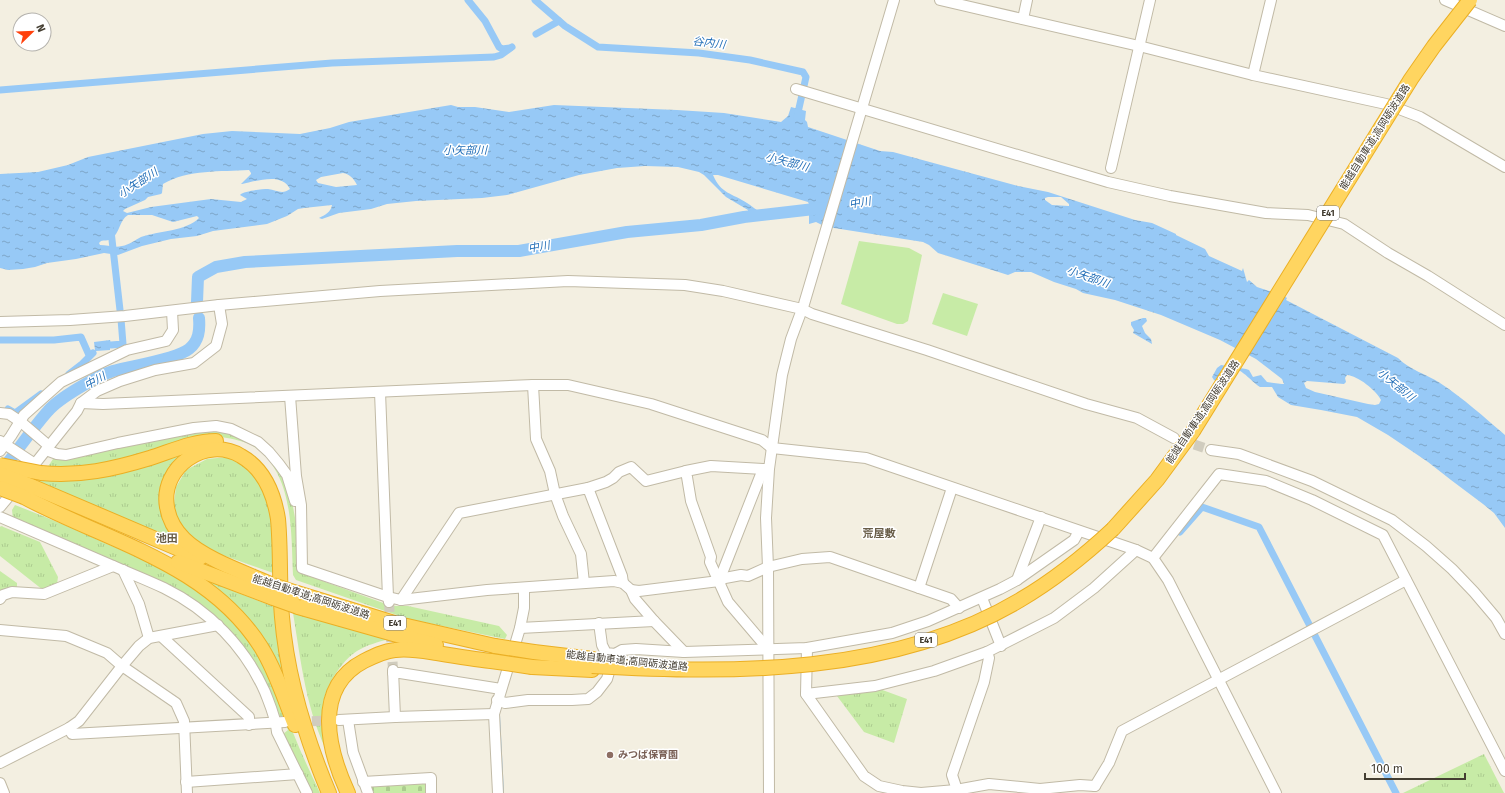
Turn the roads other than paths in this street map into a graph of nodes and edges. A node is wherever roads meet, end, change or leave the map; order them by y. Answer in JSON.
{"nodes":[{"id":1,"x":894,"y":0,"type":"edge"},
{"id":2,"x":940,"y":0,"type":"edge"},
{"id":3,"x":1028,"y":0,"type":"edge"},
{"id":4,"x":1150,"y":0,"type":"edge"},
{"id":5,"x":1271,"y":0,"type":"edge"},
{"id":6,"x":1445,"y":0,"type":"edge"},
{"id":7,"x":1470,"y":0,"type":"edge"},
{"id":8,"x":1023,"y":19,"type":"junction"},
{"id":9,"x":1505,"y":26,"type":"edge"},
{"id":10,"x":1139,"y":46,"type":"junction"},
{"id":11,"x":1253,"y":75,"type":"junction"},
{"id":12,"x":796,"y":89,"type":"dead end"},
{"id":13,"x":861,"y":110,"type":"junction"},
{"id":14,"x":1505,"y":166,"type":"edge"},
{"id":15,"x":1110,"y":168,"type":"dead end"},
{"id":16,"x":220,"y":305,"type":"junction"},
{"id":17,"x":803,"y":306,"type":"junction"},
{"id":18,"x":172,"y":311,"type":"junction"},
{"id":19,"x":0,"y":322,"type":"edge"},
{"id":20,"x":1505,"y":325,"type":"edge"},
{"id":21,"x":533,"y":385,"type":"junction"},
{"id":22,"x":380,"y":392,"type":"junction"},
{"id":23,"x":290,"y":396,"type":"junction"},
{"id":24,"x":81,"y":403,"type":"junction"},
{"id":25,"x":0,"y":413,"type":"edge"},
{"id":26,"x":23,"y":424,"type":"junction"},
{"id":27,"x":1174,"y":438,"type":"tunnel mouth"},
{"id":28,"x":4,"y":445,"type":"edge"},
{"id":29,"x":48,"y":448,"type":"junction"},
{"id":30,"x":772,"y":448,"type":"junction"},
{"id":31,"x":1211,"y":450,"type":"tunnel mouth"},
{"id":32,"x":0,"y":465,"type":"edge"},
{"id":33,"x":34,"y":465,"type":"junction"},
{"id":34,"x":766,"y":469,"type":"junction"},
{"id":35,"x":686,"y":470,"type":"junction"},
{"id":36,"x":0,"y":474,"type":"edge"},
{"id":37,"x":0,"y":488,"type":"edge"},
{"id":38,"x":588,"y":488,"type":"junction"},
{"id":39,"x":952,"y":488,"type":"junction"},
{"id":40,"x":28,"y":492,"type":"junction"},
{"id":41,"x":555,"y":494,"type":"junction"},
{"id":42,"x":0,"y":508,"type":"edge"},
{"id":43,"x":0,"y":517,"type":"edge"},
{"id":44,"x":1041,"y":518,"type":"junction"},
{"id":45,"x":301,"y":519,"type":"junction"},
{"id":46,"x":1079,"y":531,"type":"junction"},
{"id":47,"x":1136,"y":550,"type":"junction"},
{"id":48,"x":1153,"y":558,"type":"junction"},
{"id":49,"x":113,"y":566,"type":"junction"},
{"id":50,"x":768,"y":567,"type":"junction"},
{"id":51,"x":123,"y":570,"type":"junction"},
{"id":52,"x":1017,"y":580,"type":"junction"},
{"id":53,"x":1406,"y":580,"type":"junction"},
{"id":54,"x":719,"y":581,"type":"junction"},
{"id":55,"x":584,"y":583,"type":"junction"},
{"id":56,"x":627,"y":587,"type":"junction"},
{"id":57,"x":524,"y":588,"type":"junction"},
{"id":58,"x":919,"y":588,"type":"junction"},
{"id":59,"x":273,"y":592,"type":"junction"},
{"id":60,"x":982,"y":598,"type":"junction"},
{"id":61,"x":0,"y":599,"type":"edge"},
{"id":62,"x":389,"y":599,"type":"junction"},
{"id":63,"x":401,"y":600,"type":"junction"},
{"id":64,"x":960,"y":608,"type":"junction"},
{"id":65,"x":654,"y":621,"type":"junction"},
{"id":66,"x":599,"y":623,"type":"junction"},
{"id":67,"x":218,"y":625,"type":"junction"},
{"id":68,"x":520,"y":628,"type":"junction"},
{"id":69,"x":0,"y":631,"type":"edge"},
{"id":70,"x":1505,"y":634,"type":"edge"},
{"id":71,"x":161,"y":636,"type":"junction"},
{"id":72,"x":149,"y":638,"type":"junction"},
{"id":73,"x":1002,"y":646,"type":"junction"},
{"id":74,"x":807,"y":648,"type":"junction"},
{"id":75,"x":768,"y":649,"type":"junction"},
{"id":76,"x":684,"y":652,"type":"junction"},
{"id":77,"x":987,"y":652,"type":"junction"},
{"id":78,"x":493,"y":654,"type":"junction"},
{"id":79,"x":615,"y":654,"type":"junction"},
{"id":80,"x":592,"y":665,"type":"junction"},
{"id":81,"x":122,"y":666,"type":"junction"},
{"id":82,"x":709,"y":669,"type":"junction"},
{"id":83,"x":1218,"y":680,"type":"junction"},
{"id":84,"x":501,"y":689,"type":"junction"},
{"id":85,"x":806,"y":694,"type":"junction"},
{"id":86,"x":497,"y":700,"type":"junction"},
{"id":87,"x":494,"y":714,"type":"junction"},
{"id":88,"x":396,"y":717,"type":"junction"},
{"id":89,"x":281,"y":722,"type":"junction"},
{"id":90,"x":249,"y":725,"type":"junction"},
{"id":91,"x":69,"y":728,"type":"junction"},
{"id":92,"x":184,"y":729,"type":"junction"},
{"id":93,"x":0,"y":763,"type":"edge"},
{"id":94,"x":1505,"y":771,"type":"edge"},
{"id":95,"x":298,"y":774,"type":"junction"},
{"id":96,"x":186,"y":782,"type":"junction"},
{"id":97,"x":363,"y":782,"type":"junction"},
{"id":98,"x":0,"y":783,"type":"edge"},
{"id":99,"x":1096,"y":790,"type":"edge"},
{"id":100,"x":957,"y":791,"type":"edge"},
{"id":101,"x":4,"y":793,"type":"edge"},
{"id":102,"x":187,"y":793,"type":"edge"},
{"id":103,"x":307,"y":793,"type":"edge"},
{"id":104,"x":326,"y":793,"type":"edge"},
{"id":105,"x":329,"y":793,"type":"edge"},
{"id":106,"x":337,"y":793,"type":"edge"},
{"id":107,"x":348,"y":793,"type":"edge"},
{"id":108,"x":368,"y":793,"type":"edge"},
{"id":109,"x":431,"y":793,"type":"edge"},
{"id":110,"x":498,"y":793,"type":"edge"},
{"id":111,"x":769,"y":793,"type":"edge"},
{"id":112,"x":1276,"y":793,"type":"edge"}],
"edges":[{"from":1,"to":13,"type":"street"},
{"from":2,"to":8,"type":"street"},
{"from":3,"to":8,"type":"street"},
{"from":4,"to":10,"type":"street"},
{"from":5,"to":11,"type":"street"},
{"from":6,"to":9,"type":"street"},
{"from":7,"to":82,"type":"highway","name":"能越自動車道;高岡砺波道路","number":"E41","bridge":true},
{"from":8,"to":10,"type":"street"},
{"from":10,"to":11,"type":"street"},
{"from":10,"to":15,"type":"street"},
{"from":11,"to":14,"type":"street"},
{"from":12,"to":13,"type":"street"},
{"from":13,"to":17,"type":"street"},
{"from":13,"to":20,"type":"street"},
{"from":16,"to":17,"type":"street"},
{"from":16,"to":18,"type":"street"},
{"from":16,"to":24,"type":"street"},
{"from":17,"to":27,"type":"street"},
{"from":17,"to":30,"type":"street"},
{"from":18,"to":19,"type":"street"},
{"from":18,"to":26,"type":"street"},
{"from":21,"to":22,"type":"street"},
{"from":21,"to":30,"type":"street"},
{"from":21,"to":41,"type":"street"},
{"from":22,"to":23,"type":"street"},
{"from":22,"to":62,"type":"street"},
{"from":23,"to":24,"type":"street"},
{"from":23,"to":45,"type":"street"},
{"from":24,"to":29,"type":"street"},
{"from":25,"to":26,"type":"street"},
{"from":26,"to":28,"type":"street"},
{"from":26,"to":29,"type":"street"},
{"from":28,"to":33,"type":"street"},
{"from":29,"to":33,"type":"street"},
{"from":29,"to":45,"type":"street"},
{"from":30,"to":34,"type":"street"},
{"from":30,"to":39,"type":"street"},
{"from":31,"to":70,"type":"street"},
{"from":32,"to":33,"type":"highway","bridge":true},
{"from":33,"to":42,"type":"street"},
{"from":33,"to":106,"type":"highway"},
{"from":34,"to":35,"type":"street"},
{"from":34,"to":50,"type":"street"},
{"from":34,"to":54,"type":"street"},
{"from":35,"to":38,"type":"street"},
{"from":35,"to":54,"type":"street"},
{"from":36,"to":40,"type":"highway","name":"能越自動車道;高岡砺波道路","number":"E41","bridge":true},
{"from":37,"to":40,"type":"highway","name":"能越自動車道;高岡砺波道路","number":"E41","bridge":true},
{"from":38,"to":41,"type":"street"},
{"from":38,"to":56,"type":"street"},
{"from":39,"to":44,"type":"street"},
{"from":39,"to":58,"type":"street"},
{"from":40,"to":59,"type":"highway","name":"能越自動車道;高岡砺波道路","number":"E41"},
{"from":40,"to":104,"type":"highway"},
{"from":41,"to":55,"type":"street"},
{"from":41,"to":63,"type":"street"},
{"from":43,"to":49,"type":"street"},
{"from":44,"to":46,"type":"street"},
{"from":44,"to":52,"type":"street"},
{"from":45,"to":62,"type":"street"},
{"from":46,"to":47,"type":"street"},
{"from":46,"to":52,"type":"street"},
{"from":47,"to":48,"type":"street"},
{"from":47,"to":73,"type":"street"},
{"from":48,"to":53,"type":"street"},
{"from":48,"to":83,"type":"street"},
{"from":49,"to":51,"type":"street"},
{"from":49,"to":61,"type":"street"},
{"from":50,"to":54,"type":"street"},
{"from":50,"to":58,"type":"street"},
{"from":50,"to":75,"type":"street"},
{"from":51,"to":67,"type":"street"},
{"from":51,"to":72,"type":"street"},
{"from":52,"to":60,"type":"street"},
{"from":53,"to":83,"type":"street"},
{"from":53,"to":94,"type":"street"},
{"from":54,"to":56,"type":"street"},
{"from":54,"to":75,"type":"street"},
{"from":55,"to":56,"type":"street"},
{"from":55,"to":57,"type":"street"},
{"from":56,"to":65,"type":"street"},
{"from":57,"to":63,"type":"street"},
{"from":57,"to":68,"type":"street"},
{"from":58,"to":64,"type":"street"},
{"from":59,"to":78,"type":"highway","name":"能越自動車道;高岡砺波道路","number":"E41","bridge":true},
{"from":59,"to":78,"type":"highway","name":"能越自動車道;高岡砺波道路","number":"E41","bridge":true},
{"from":59,"to":105,"type":"highway"},
{"from":60,"to":64,"type":"street"},
{"from":60,"to":73,"type":"street"},
{"from":62,"to":63,"type":"street"},
{"from":64,"to":74,"type":"street"},
{"from":65,"to":66,"type":"street"},
{"from":65,"to":76,"type":"street"},
{"from":66,"to":68,"type":"street"},
{"from":66,"to":79,"type":"street"},
{"from":67,"to":71,"type":"street"},
{"from":67,"to":89,"type":"street"},
{"from":68,"to":84,"type":"street"},
{"from":69,"to":81,"type":"street"},
{"from":71,"to":72,"type":"street"},
{"from":71,"to":90,"type":"street"},
{"from":72,"to":81,"type":"street"},
{"from":73,"to":77,"type":"street"},
{"from":74,"to":75,"type":"street"},
{"from":74,"to":85,"type":"street"},
{"from":75,"to":76,"type":"street"},
{"from":75,"to":111,"type":"street"},
{"from":76,"to":79,"type":"street"},
{"from":77,"to":85,"type":"street"},
{"from":77,"to":100,"type":"street"},
{"from":78,"to":80,"type":"highway","name":"能越自動車道;高岡砺波道路","number":"E41","bridge":true},
{"from":78,"to":107,"type":"highway"},
{"from":79,"to":86,"type":"street"},
{"from":80,"to":82,"type":"highway","name":"能越自動車道;高岡砺波道路","number":"E41","bridge":true},
{"from":80,"to":82,"type":"highway","name":"能越自動車道;高岡砺波道路","number":"E41","bridge":true},
{"from":81,"to":91,"type":"street"},
{"from":81,"to":92,"type":"street"},
{"from":83,"to":99,"type":"street"},
{"from":83,"to":112,"type":"street"},
{"from":84,"to":86,"type":"street"},
{"from":84,"to":88,"type":"street"},
{"from":85,"to":100,"type":"street"},
{"from":86,"to":87,"type":"street"},
{"from":87,"to":88,"type":"street"},
{"from":87,"to":110,"type":"street"},
{"from":88,"to":97,"type":"street"},
{"from":89,"to":90,"type":"street"},
{"from":89,"to":95,"type":"street"},
{"from":90,"to":92,"type":"street"},
{"from":91,"to":92,"type":"street"},
{"from":91,"to":93,"type":"street"},
{"from":92,"to":96,"type":"street"},
{"from":95,"to":96,"type":"street"},
{"from":95,"to":103,"type":"street"},
{"from":96,"to":102,"type":"street"},
{"from":97,"to":108,"type":"street"},
{"from":97,"to":109,"type":"street"},
{"from":98,"to":101,"type":"street"},
{"from":99,"to":100,"type":"street"}]}
